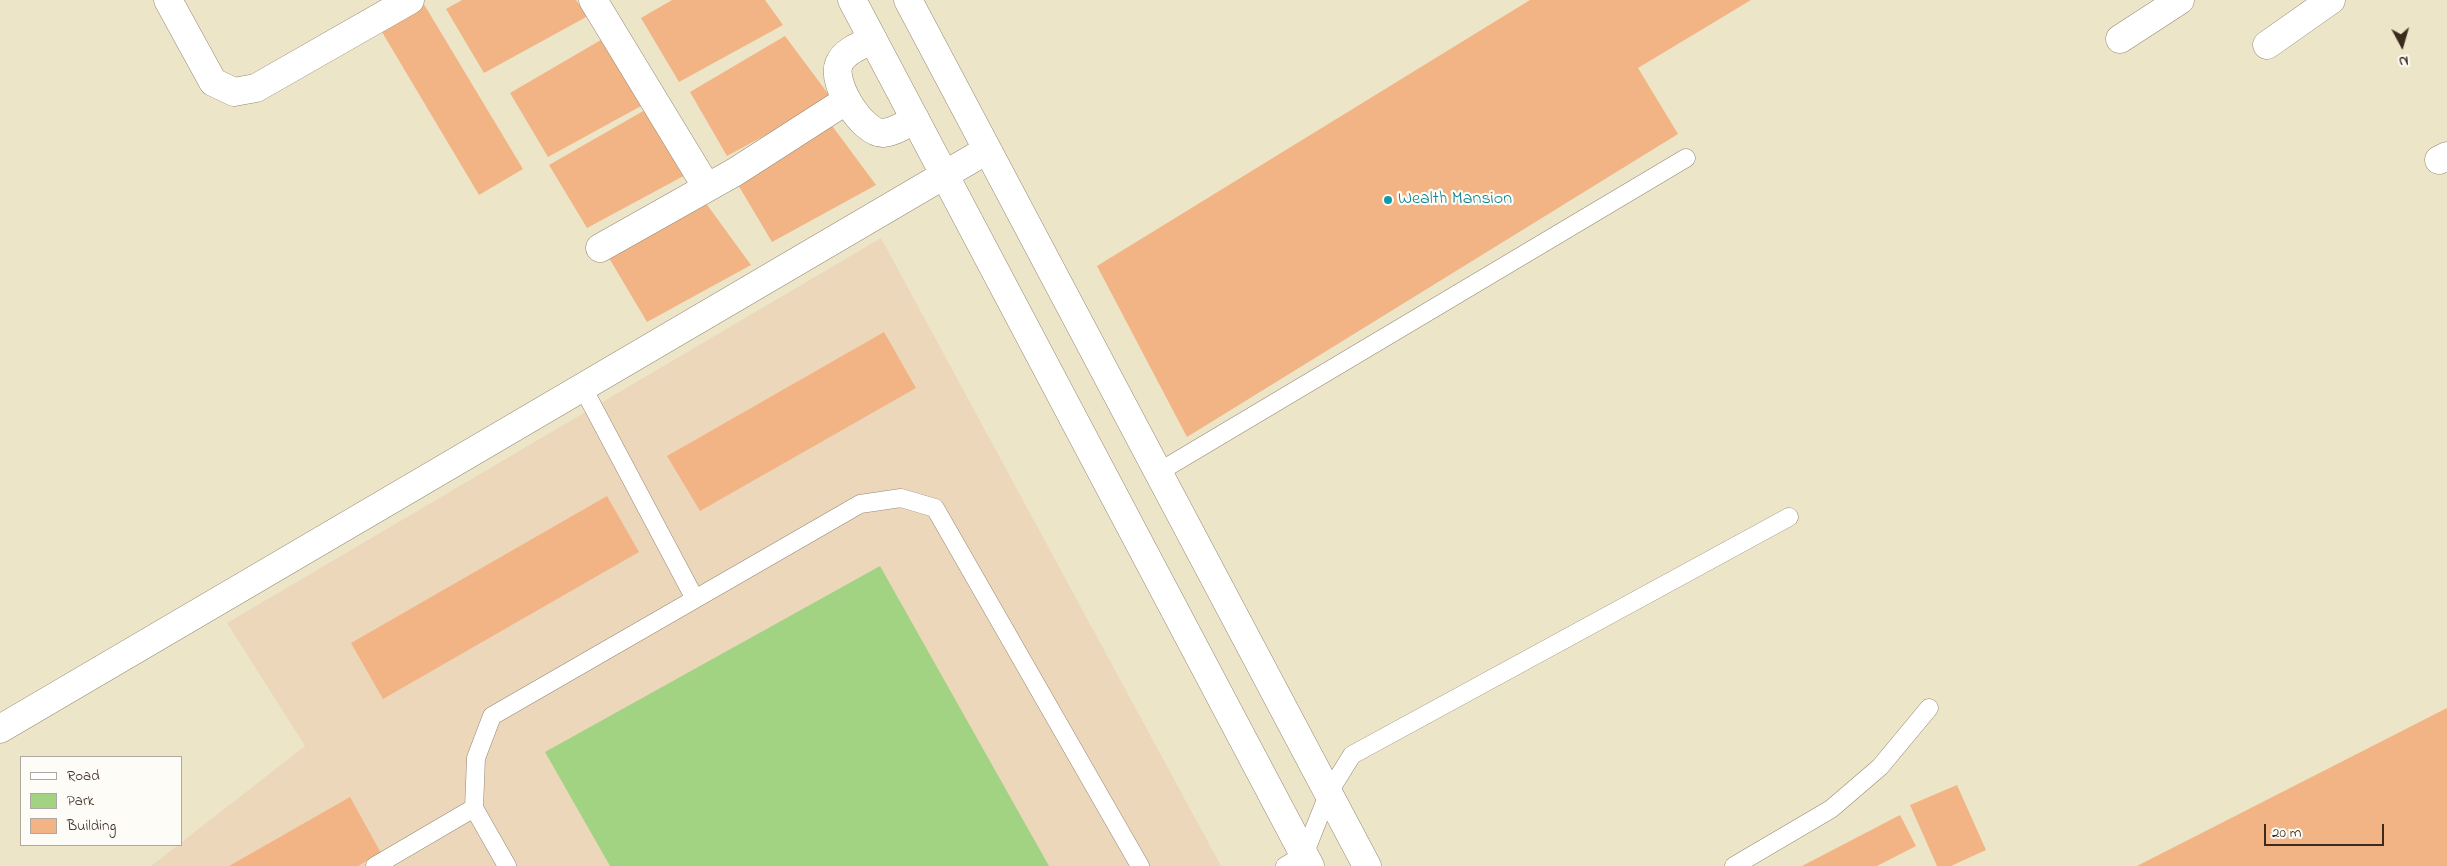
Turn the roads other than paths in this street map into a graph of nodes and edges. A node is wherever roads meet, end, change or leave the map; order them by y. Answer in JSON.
{"nodes":[{"id":1,"x":168,"y":0,"type":"edge"},
{"id":2,"x":410,"y":0,"type":"edge"},
{"id":3,"x":593,"y":0,"type":"edge"},
{"id":4,"x":852,"y":0,"type":"edge"},
{"id":5,"x":908,"y":0,"type":"edge"},
{"id":6,"x":2180,"y":0,"type":"edge"},
{"id":7,"x":2331,"y":0,"type":"edge"},
{"id":8,"x":2120,"y":39,"type":"dead end"},
{"id":9,"x":873,"y":40,"type":"junction"},
{"id":10,"x":2267,"y":45,"type":"dead end"},
{"id":11,"x":847,"y":100,"type":"junction"},
{"id":12,"x":915,"y":119,"type":"junction"},
{"id":13,"x":987,"y":150,"type":"junction"},
{"id":14,"x":1686,"y":158,"type":"dead end"},
{"id":15,"x":944,"y":176,"type":"junction"},
{"id":16,"x":706,"y":186,"type":"junction"},
{"id":17,"x":600,"y":248,"type":"dead end"},
{"id":18,"x":583,"y":388,"type":"junction"},
{"id":19,"x":1157,"y":473,"type":"junction"},
{"id":20,"x":1789,"y":517,"type":"dead end"},
{"id":21,"x":695,"y":599,"type":"junction"},
{"id":22,"x":1929,"y":708,"type":"dead end"},
{"id":23,"x":0,"y":729,"type":"edge"},
{"id":24,"x":1329,"y":792,"type":"junction"},
{"id":25,"x":474,"y":808,"type":"junction"},
{"id":26,"x":1299,"y":862,"type":"edge"},
{"id":27,"x":376,"y":866,"type":"edge"},
{"id":28,"x":507,"y":866,"type":"edge"},
{"id":29,"x":1140,"y":866,"type":"edge"},
{"id":30,"x":1367,"y":866,"type":"edge"},
{"id":31,"x":1734,"y":866,"type":"edge"}],
"edges":[{"from":1,"to":2,"type":"street"},
{"from":3,"to":16,"type":"street"},
{"from":4,"to":9,"type":"street"},
{"from":5,"to":13,"type":"street"},
{"from":6,"to":8,"type":"street"},
{"from":7,"to":10,"type":"street"},
{"from":9,"to":11,"type":"street"},
{"from":9,"to":12,"type":"street"},
{"from":11,"to":12,"type":"street"},
{"from":11,"to":16,"type":"street"},
{"from":12,"to":15,"type":"street"},
{"from":13,"to":15,"type":"street"},
{"from":13,"to":19,"type":"street"},
{"from":14,"to":19,"type":"lane"},
{"from":15,"to":18,"type":"street"},
{"from":15,"to":26,"type":"street"},
{"from":16,"to":17,"type":"street"},
{"from":18,"to":21,"type":"lane"},
{"from":18,"to":23,"type":"street"},
{"from":19,"to":24,"type":"street"},
{"from":20,"to":24,"type":"lane"},
{"from":21,"to":25,"type":"lane"},
{"from":21,"to":29,"type":"lane"},
{"from":22,"to":31,"type":"lane"},
{"from":24,"to":26,"type":"lane"},
{"from":24,"to":30,"type":"street"},
{"from":25,"to":27,"type":"lane"},
{"from":25,"to":28,"type":"lane"}]}
